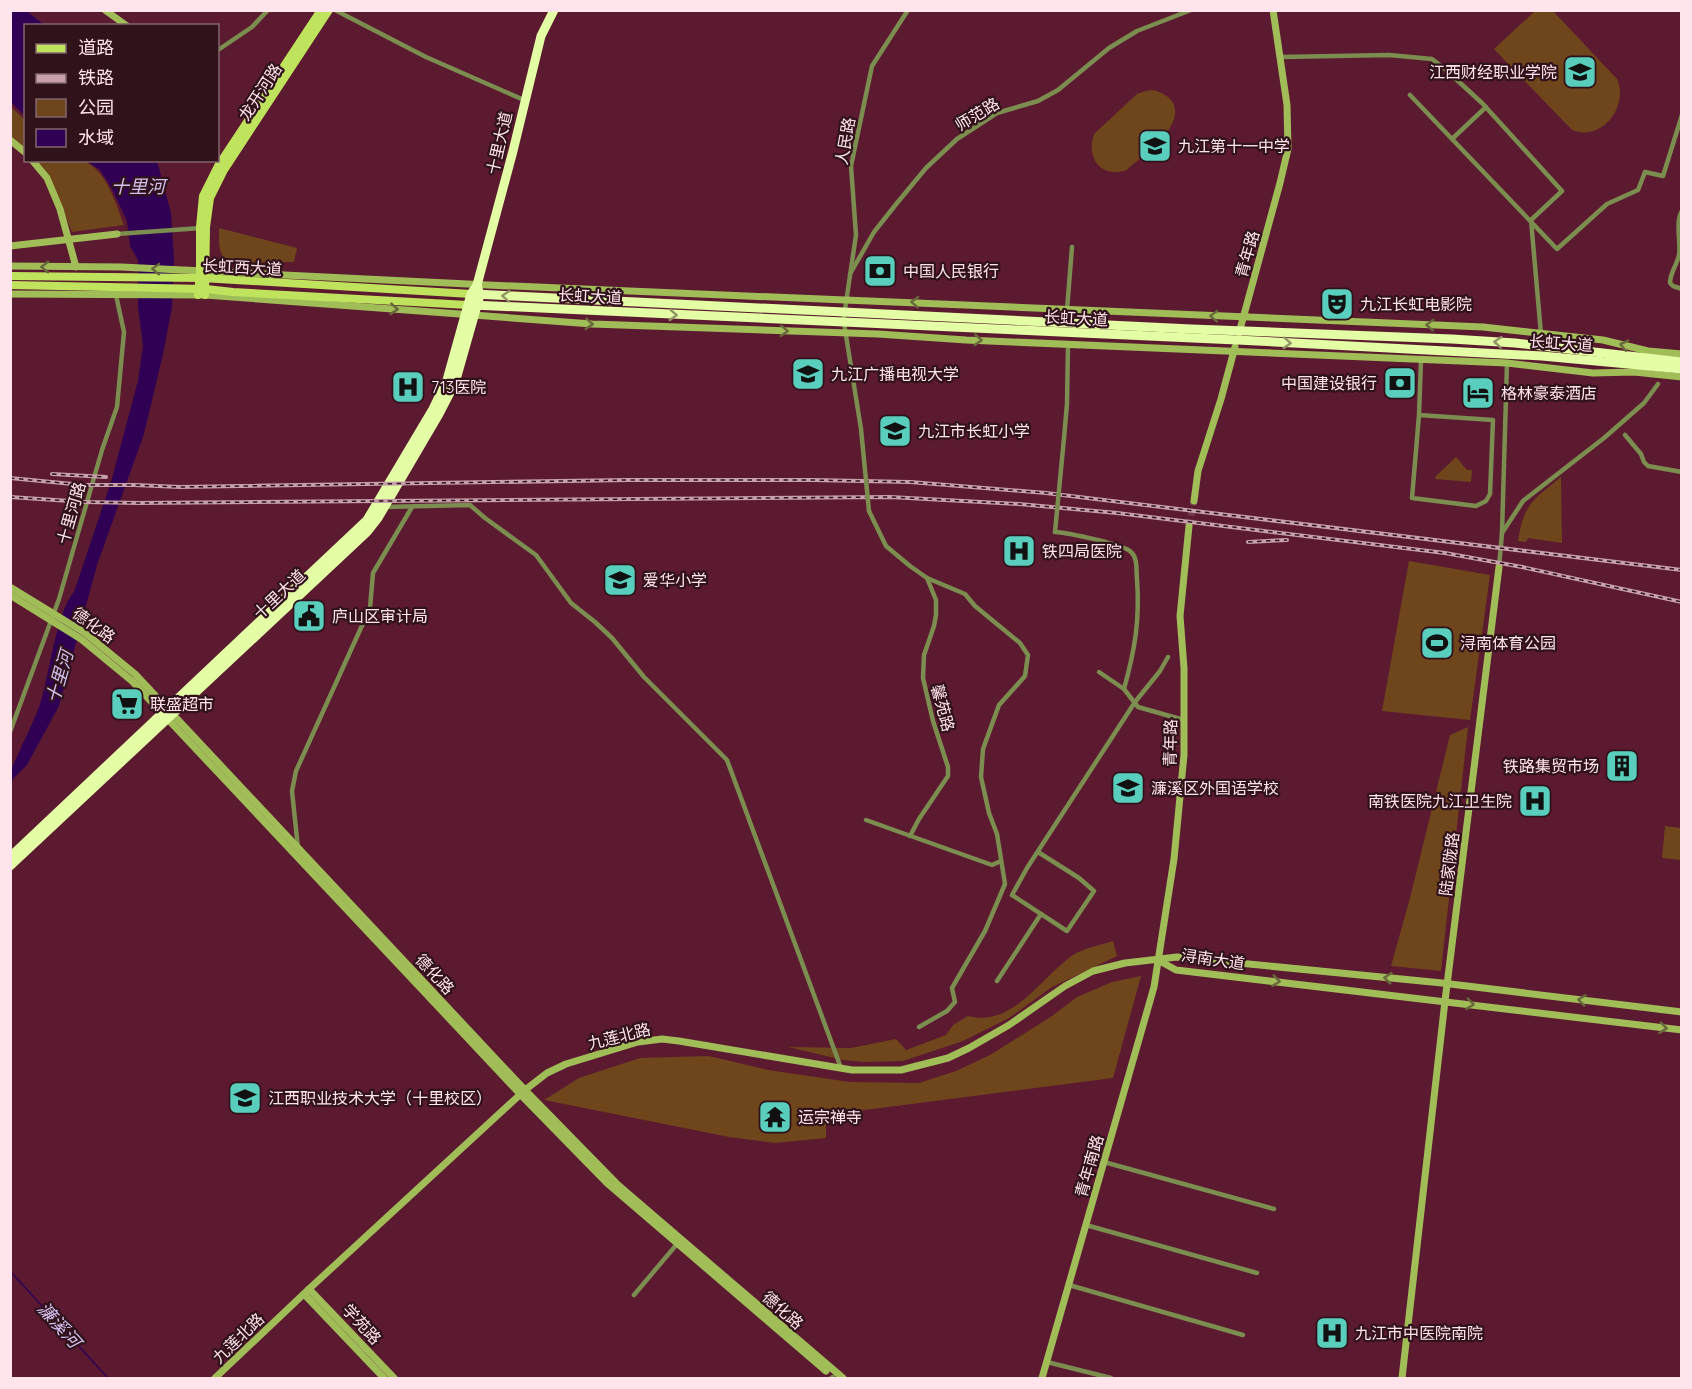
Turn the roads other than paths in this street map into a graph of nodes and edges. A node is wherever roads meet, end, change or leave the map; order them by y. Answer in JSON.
{"nodes":[{"id":1,"x":105,"y":10,"type":"edge"},
{"id":2,"x":268,"y":10,"type":"edge"},
{"id":3,"x":321,"y":10,"type":"edge"},
{"id":4,"x":329,"y":10,"type":"edge"},
{"id":5,"x":335,"y":10,"type":"edge"},
{"id":6,"x":554,"y":10,"type":"edge"},
{"id":7,"x":908,"y":10,"type":"edge"},
{"id":8,"x":1191,"y":10,"type":"edge"},
{"id":9,"x":1272,"y":10,"type":"edge"},
{"id":10,"x":124,"y":24,"type":"edge"},
{"id":11,"x":219,"y":49,"type":"edge"},
{"id":12,"x":1280,"y":57,"type":"junction"},
{"id":13,"x":1410,"y":95,"type":"dead end"},
{"id":14,"x":524,"y":100,"type":"junction"},
{"id":15,"x":1486,"y":107,"type":"junction"},
{"id":16,"x":1682,"y":115,"type":"edge"},
{"id":17,"x":1452,"y":139,"type":"junction"},
{"id":18,"x":10,"y":140,"type":"edge"},
{"id":19,"x":24,"y":151,"type":"edge"},
{"id":20,"x":34,"y":162,"type":"edge"},
{"id":21,"x":221,"y":164,"type":"edge"},
{"id":22,"x":1682,"y":211,"type":"edge"},
{"id":23,"x":1531,"y":220,"type":"junction"},
{"id":24,"x":203,"y":228,"type":"junction"},
{"id":25,"x":117,"y":234,"type":"joint"},
{"id":26,"x":68,"y":239,"type":"junction"},
{"id":27,"x":10,"y":246,"type":"edge"},
{"id":28,"x":1072,"y":247,"type":"dead end"},
{"id":29,"x":10,"y":266,"type":"edge"},
{"id":30,"x":76,"y":267,"type":"junction"},
{"id":31,"x":199,"y":274,"type":"junction"},
{"id":32,"x":850,"y":274,"type":"junction"},
{"id":33,"x":10,"y":276,"type":"edge"},
{"id":34,"x":10,"y":285,"type":"edge"},
{"id":35,"x":1682,"y":289,"type":"edge"},
{"id":36,"x":476,"y":291,"type":"junction"},
{"id":37,"x":119,"y":292,"type":"junction"},
{"id":38,"x":198,"y":292,"type":"junction"},
{"id":39,"x":10,"y":294,"type":"edge"},
{"id":40,"x":847,"y":299,"type":"junction"},
{"id":41,"x":471,"y":310,"type":"junction"},
{"id":42,"x":1067,"y":310,"type":"junction"},
{"id":43,"x":1243,"y":318,"type":"junction"},
{"id":44,"x":844,"y":319,"type":"junction"},
{"id":45,"x":845,"y":333,"type":"junction"},
{"id":46,"x":1540,"y":334,"type":"junction"},
{"id":47,"x":1238,"y":336,"type":"junction"},
{"id":48,"x":1068,"y":344,"type":"junction"},
{"id":49,"x":1234,"y":351,"type":"junction"},
{"id":50,"x":1682,"y":354,"type":"edge"},
{"id":51,"x":1421,"y":360,"type":"junction"},
{"id":52,"x":1682,"y":362,"type":"edge"},
{"id":53,"x":1507,"y":363,"type":"junction"},
{"id":54,"x":1682,"y":369,"type":"edge"},
{"id":55,"x":1682,"y":377,"type":"edge"},
{"id":56,"x":1658,"y":384,"type":"dead end"},
{"id":57,"x":1419,"y":415,"type":"junction"},
{"id":58,"x":1625,"y":435,"type":"dead end"},
{"id":59,"x":1682,"y":472,"type":"edge"},
{"id":60,"x":1194,"y":501,"type":"tunnel mouth"},
{"id":61,"x":384,"y":507,"type":"junction"},
{"id":62,"x":412,"y":507,"type":"junction"},
{"id":63,"x":1190,"y":526,"type":"tunnel mouth"},
{"id":64,"x":1502,"y":533,"type":"junction"},
{"id":65,"x":1499,"y":567,"type":"joint"},
{"id":66,"x":927,"y":578,"type":"junction"},
{"id":67,"x":10,"y":587,"type":"edge"},
{"id":68,"x":10,"y":595,"type":"edge"},
{"id":69,"x":52,"y":617,"type":"junction"},
{"id":70,"x":1168,"y":657,"type":"dead end"},
{"id":71,"x":1099,"y":672,"type":"dead end"},
{"id":72,"x":1124,"y":689,"type":"junction"},
{"id":73,"x":1135,"y":702,"type":"junction"},
{"id":74,"x":167,"y":714,"type":"junction"},
{"id":75,"x":1184,"y":720,"type":"junction"},
{"id":76,"x":10,"y":732,"type":"edge"},
{"id":77,"x":866,"y":820,"type":"dead end"},
{"id":78,"x":910,"y":836,"type":"junction"},
{"id":79,"x":298,"y":848,"type":"junction"},
{"id":80,"x":1038,"y":852,"type":"junction"},
{"id":81,"x":10,"y":857,"type":"edge"},
{"id":82,"x":1000,"y":861,"type":"junction"},
{"id":83,"x":10,"y":866,"type":"edge"},
{"id":84,"x":1041,"y":914,"type":"junction"},
{"id":85,"x":1158,"y":960,"type":"junction"},
{"id":86,"x":997,"y":981,"type":"dead end"},
{"id":87,"x":1448,"y":984,"type":"junction"},
{"id":88,"x":1445,"y":1001,"type":"junction"},
{"id":89,"x":1682,"y":1012,"type":"edge"},
{"id":90,"x":919,"y":1027,"type":"dead end"},
{"id":91,"x":1682,"y":1030,"type":"edge"},
{"id":92,"x":841,"y":1068,"type":"junction"},
{"id":93,"x":523,"y":1092,"type":"junction"},
{"id":94,"x":1104,"y":1162,"type":"junction"},
{"id":95,"x":1274,"y":1209,"type":"dead end"},
{"id":96,"x":1086,"y":1225,"type":"junction"},
{"id":97,"x":677,"y":1244,"type":"junction"},
{"id":98,"x":1257,"y":1273,"type":"dead end"},
{"id":99,"x":1069,"y":1285,"type":"junction"},
{"id":100,"x":307,"y":1291,"type":"junction"},
{"id":101,"x":634,"y":1295,"type":"dead end"},
{"id":102,"x":1242,"y":1335,"type":"dead end"},
{"id":103,"x":1047,"y":1362,"type":"junction"},
{"id":104,"x":215,"y":1378,"type":"edge"},
{"id":105,"x":384,"y":1378,"type":"edge"},
{"id":106,"x":394,"y":1378,"type":"edge"},
{"id":107,"x":833,"y":1378,"type":"edge"},
{"id":108,"x":843,"y":1378,"type":"edge"},
{"id":109,"x":1042,"y":1378,"type":"edge"},
{"id":110,"x":1110,"y":1378,"type":"edge"},
{"id":111,"x":1402,"y":1378,"type":"edge"}],
"edges":[{"from":1,"to":10,"type":"main road"},
{"from":2,"to":11,"type":"street"},
{"from":3,"to":21,"type":"main road","name":"龙开河路"},
{"from":4,"to":21,"type":"main road","name":"龙开河路"},
{"from":5,"to":14,"type":"street"},
{"from":6,"to":14,"type":"highway","name":"十里大道"},
{"from":7,"to":32,"type":"street","name":"人民路"},
{"from":8,"to":32,"type":"street","name":"师范路"},
{"from":9,"to":12,"type":"main road","name":"青年路"},
{"from":12,"to":15,"type":"street"},
{"from":12,"to":43,"type":"main road","name":"青年路"},
{"from":13,"to":17,"type":"street"},
{"from":14,"to":36,"type":"highway","name":"十里大道"},
{"from":15,"to":17,"type":"street"},
{"from":15,"to":23,"type":"street"},
{"from":16,"to":23,"type":"street"},
{"from":17,"to":23,"type":"street"},
{"from":18,"to":19,"type":"main road"},
{"from":20,"to":26,"type":"main road"},
{"from":21,"to":24,"type":"main road","name":"龙开河路"},
{"from":22,"to":35,"type":"street"},
{"from":23,"to":46,"type":"street"},
{"from":24,"to":25,"type":"street"},
{"from":24,"to":31,"type":"main road","name":"龙开河路"},
{"from":25,"to":26,"type":"main road"},
{"from":26,"to":27,"type":"main road"},
{"from":26,"to":30,"type":"main road"},
{"from":28,"to":42,"type":"street"},
{"from":30,"to":29,"type":"main road","one_way":true},
{"from":31,"to":30,"type":"main road","one_way":true},
{"from":31,"to":33,"type":"main road","name":"长虹西大道"},
{"from":31,"to":36,"type":"main road","name":"长虹西大道"},
{"from":31,"to":38,"type":"main road","name":"龙开河路"},
{"from":32,"to":40,"type":"street","name":"人民路"},
{"from":34,"to":37,"type":"main road","name":"长虹西大道"},
{"from":36,"to":40,"type":"main road"},
{"from":36,"to":41,"type":"highway","name":"十里大道"},
{"from":44,"to":36,"type":"highway","name":"长虹大道","one_way":true},
{"from":37,"to":38,"type":"main road","name":"长虹西大道"},
{"from":37,"to":39,"type":"main road"},
{"from":37,"to":69,"type":"street","name":"十里河路"},
{"from":38,"to":41,"type":"main road","name":"长虹西大道","one_way":true},
{"from":42,"to":40,"type":"main road","one_way":true},
{"from":40,"to":44,"type":"street","name":"人民路"},
{"from":41,"to":44,"type":"highway","name":"长虹大道","one_way":true},
{"from":41,"to":45,"type":"main road","one_way":true},
{"from":41,"to":61,"type":"highway","name":"十里大道"},
{"from":41,"to":74,"type":"highway","name":"十里大道"},
{"from":43,"to":42,"type":"main road","one_way":true},
{"from":46,"to":43,"type":"main road","one_way":true},
{"from":43,"to":47,"type":"main road","name":"青年路"},
{"from":44,"to":45,"type":"street","name":"人民路"},
{"from":44,"to":47,"type":"highway","name":"长虹大道"},
{"from":45,"to":48,"type":"main road","one_way":true},
{"from":45,"to":66,"type":"street","name":"人民路","bridge":true},
{"from":50,"to":46,"type":"main road","one_way":true},
{"from":47,"to":49,"type":"main road","name":"青年路"},
{"from":52,"to":47,"type":"highway","name":"长虹大道","one_way":true},
{"from":47,"to":54,"type":"highway","name":"长虹大道","one_way":true},
{"from":48,"to":49,"type":"main road"},
{"from":48,"to":72,"type":"street","bridge":true},
{"from":49,"to":51,"type":"main road"},
{"from":49,"to":60,"type":"main road","name":"青年路"},
{"from":51,"to":53,"type":"main road"},
{"from":51,"to":57,"type":"street"},
{"from":53,"to":55,"type":"main road"},
{"from":53,"to":64,"type":"street"},
{"from":56,"to":64,"type":"street","name":"陆家陇路"},
{"from":57,"to":57,"type":"street"},
{"from":58,"to":59,"type":"street"},
{"from":61,"to":62,"type":"street"},
{"from":61,"to":74,"type":"highway","name":"十里大道"},
{"from":62,"to":79,"type":"street"},
{"from":62,"to":92,"type":"street"},
{"from":63,"to":75,"type":"main road","name":"青年路"},
{"from":64,"to":65,"type":"street","name":"陆家陇路"},
{"from":65,"to":87,"type":"main road","name":"陆家陇路"},
{"from":66,"to":78,"type":"street","name":"馨苑路"},
{"from":66,"to":82,"type":"street"},
{"from":67,"to":69,"type":"main road","name":"德化路"},
{"from":68,"to":69,"type":"main road","name":"德化路"},
{"from":69,"to":74,"type":"main road","name":"德化路"},
{"from":69,"to":76,"type":"street","name":"十里河路"},
{"from":70,"to":73,"type":"street"},
{"from":71,"to":72,"type":"street"},
{"from":72,"to":73,"type":"street"},
{"from":73,"to":75,"type":"street"},
{"from":73,"to":80,"type":"street"},
{"from":74,"to":79,"type":"main road","name":"德化路"},
{"from":74,"to":81,"type":"highway","name":"十里大道"},
{"from":74,"to":83,"type":"highway","name":"十里大道"},
{"from":74,"to":93,"type":"main road","name":"德化路"},
{"from":75,"to":85,"type":"main road","name":"青年路"},
{"from":77,"to":78,"type":"street"},
{"from":78,"to":82,"type":"street"},
{"from":79,"to":93,"type":"main road","name":"德化路"},
{"from":80,"to":84,"type":"street"},
{"from":80,"to":84,"type":"street"},
{"from":82,"to":90,"type":"street"},
{"from":84,"to":86,"type":"street"},
{"from":87,"to":85,"type":"main road","name":"浔南大道","one_way":true},
{"from":85,"to":88,"type":"main road","name":"浔南大道","one_way":true},
{"from":85,"to":92,"type":"main road","name":"九莲北路"},
{"from":85,"to":94,"type":"main road","name":"青年南路"},
{"from":87,"to":88,"type":"main road","name":"陆家陇路"},
{"from":89,"to":87,"type":"main road","name":"浔南大道","one_way":true},
{"from":88,"to":91,"type":"main road","name":"浔南大道","one_way":true},
{"from":88,"to":111,"type":"main road","name":"陆家陇路"},
{"from":92,"to":93,"type":"main road","name":"九莲北路"},
{"from":93,"to":97,"type":"main road","name":"德化路"},
{"from":93,"to":100,"type":"main road","name":"九莲北路"},
{"from":93,"to":108,"type":"main road","name":"德化路"},
{"from":94,"to":95,"type":"street"},
{"from":94,"to":96,"type":"main road","name":"青年南路"},
{"from":96,"to":98,"type":"street"},
{"from":96,"to":99,"type":"main road","name":"青年南路"},
{"from":97,"to":101,"type":"street"},
{"from":97,"to":107,"type":"main road","name":"德化路"},
{"from":99,"to":102,"type":"street"},
{"from":99,"to":103,"type":"main road","name":"青年南路"},
{"from":100,"to":104,"type":"main road","name":"九莲北路"},
{"from":100,"to":105,"type":"main road","name":"学苑路"},
{"from":100,"to":106,"type":"main road","name":"学苑路"},
{"from":103,"to":109,"type":"main road","name":"青年南路"},
{"from":103,"to":110,"type":"street"}]}
